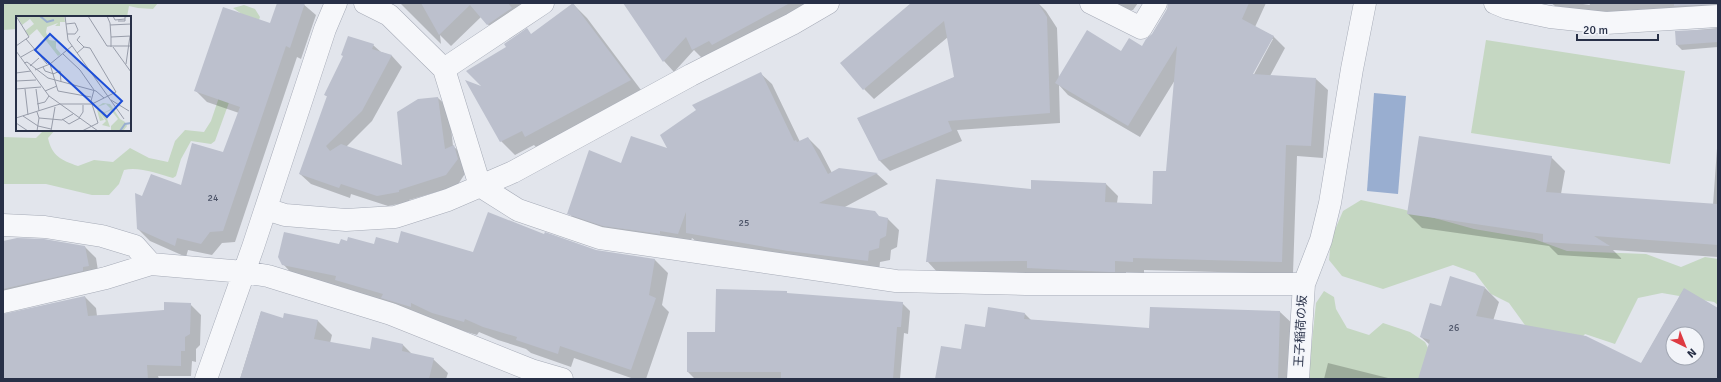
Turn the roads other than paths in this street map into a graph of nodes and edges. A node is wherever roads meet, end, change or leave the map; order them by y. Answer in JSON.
{"nodes":[{"id":1,"x":336,"y":3,"type":"edge"},
{"id":2,"x":365,"y":3,"type":"edge"},
{"id":3,"x":543,"y":3,"type":"edge"},
{"id":4,"x":828,"y":3,"type":"edge"},
{"id":5,"x":1091,"y":3,"type":"edge"},
{"id":6,"x":1156,"y":3,"type":"edge"},
{"id":7,"x":1365,"y":3,"type":"edge"},
{"id":8,"x":1495,"y":3,"type":"edge"},
{"id":9,"x":1718,"y":16,"type":"edge"},
{"id":10,"x":444,"y":69,"type":"junction"},
{"id":11,"x":480,"y":186,"type":"junction"},
{"id":12,"x":266,"y":209,"type":"junction"},
{"id":13,"x":3,"y":225,"type":"edge"},
{"id":14,"x":151,"y":264,"type":"junction"},
{"id":15,"x":244,"y":272,"type":"junction"},
{"id":16,"x":1304,"y":284,"type":"junction"},
{"id":17,"x":3,"y":302,"type":"edge"},
{"id":18,"x":206,"y":379,"type":"edge"},
{"id":19,"x":562,"y":379,"type":"edge"},
{"id":20,"x":1298,"y":379,"type":"edge"}],
"edges":[{"from":1,"to":12,"type":"street"},
{"from":2,"to":10,"type":"street"},
{"from":3,"to":10,"type":"street"},
{"from":4,"to":11,"type":"street"},
{"from":5,"to":6,"type":"street"},
{"from":7,"to":16,"type":"street","name":"王子稲荷の坂"},
{"from":8,"to":9,"type":"street"},
{"from":10,"to":11,"type":"street"},
{"from":11,"to":12,"type":"street"},
{"from":11,"to":16,"type":"street"},
{"from":12,"to":15,"type":"street"},
{"from":13,"to":14,"type":"street"},
{"from":14,"to":15,"type":"street"},
{"from":14,"to":17,"type":"street"},
{"from":15,"to":18,"type":"street"},
{"from":15,"to":19,"type":"street"},
{"from":16,"to":20,"type":"street","name":"王子稲荷の坂"}]}
